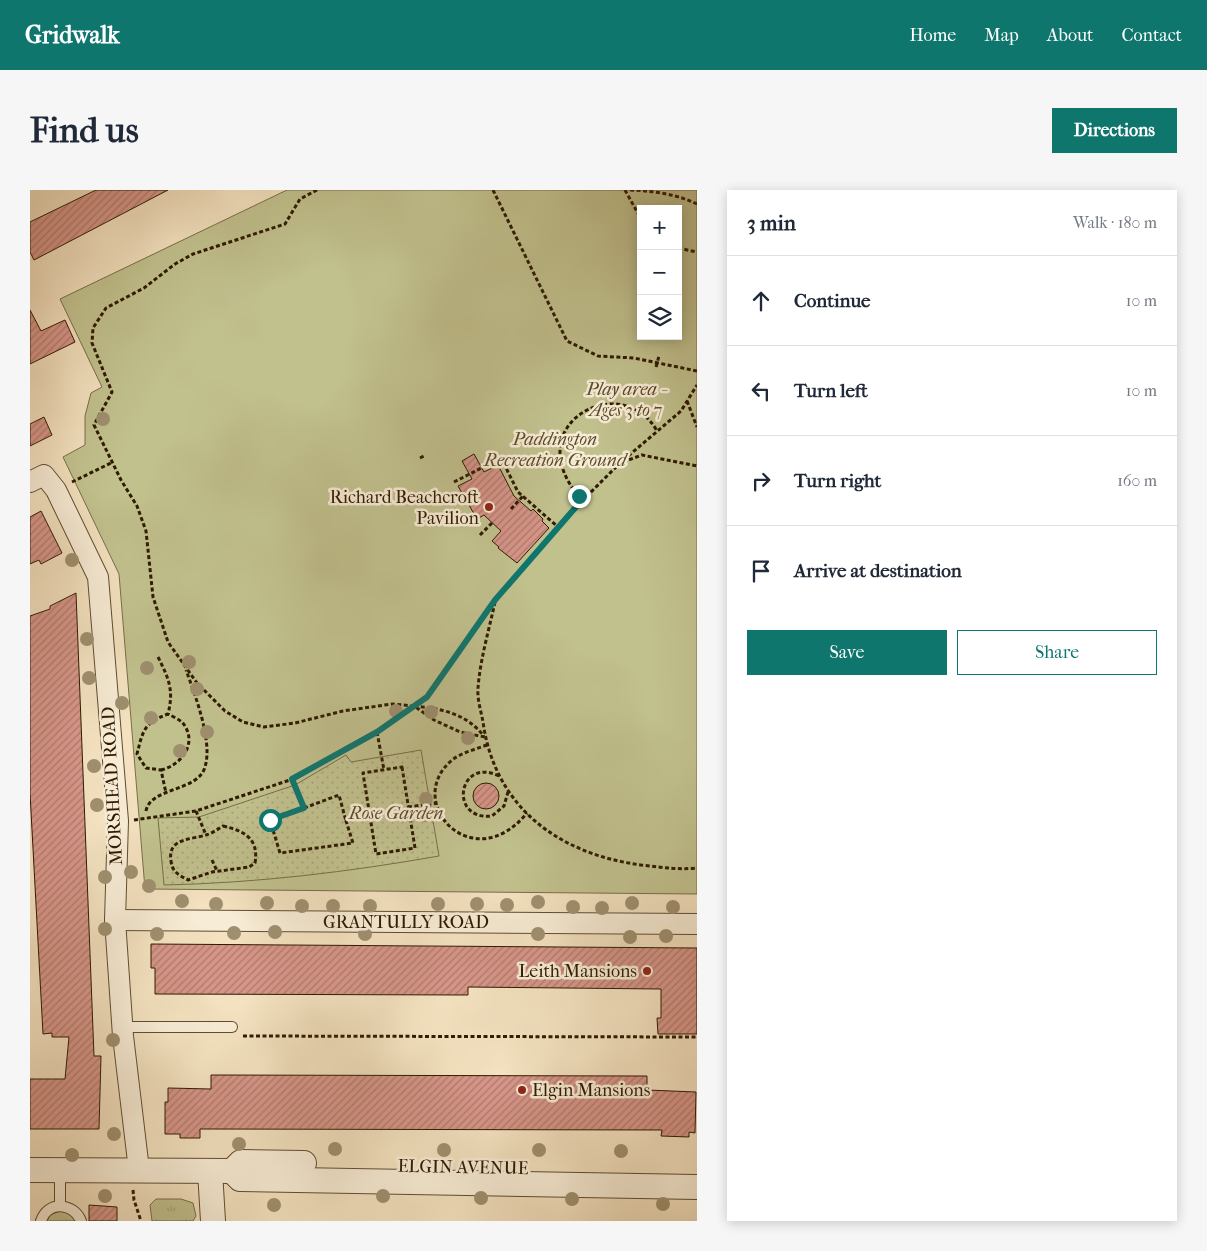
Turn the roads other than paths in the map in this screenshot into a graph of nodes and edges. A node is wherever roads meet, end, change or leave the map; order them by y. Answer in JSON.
{"nodes":[{"id":1,"x":43,"y":482,"type":"edge"},
{"id":2,"x":116,"y":920,"type":"junction"},
{"id":3,"x":697,"y":924,"type":"edge"},
{"id":4,"x":122,"y":1027,"type":"junction"},
{"id":5,"x":234,"y":1031,"type":"road end"},
{"id":6,"x":30,"y":1170,"type":"edge"},
{"id":7,"x":60,"y":1171,"type":"junction"},
{"id":8,"x":221,"y":1171,"type":"junction"},
{"id":9,"x":697,"y":1172,"type":"edge"},
{"id":10,"x":136,"y":1180,"type":"junction"},
{"id":11,"x":697,"y":1187,"type":"edge"},
{"id":12,"x":60,"y":1206,"type":"junction"},
{"id":13,"x":41,"y":1221,"type":"edge"},
{"id":14,"x":81,"y":1221,"type":"edge"},
{"id":15,"x":213,"y":1221,"type":"edge"}],
"edges":[{"from":1,"to":2,"type":"street","name":"MORSHEAD ROAD"},
{"from":2,"to":3,"type":"street","name":"GRANTULLY ROAD"},
{"from":2,"to":4,"type":"street","name":"MORSHEAD ROAD"},
{"from":4,"to":5,"type":"lane"},
{"from":4,"to":10,"type":"street","name":"MORSHEAD ROAD"},
{"from":6,"to":7,"type":"street","name":"ELGIN AVENUE"},
{"from":7,"to":10,"type":"street","name":"ELGIN AVENUE"},
{"from":7,"to":12,"type":"lane"},
{"from":8,"to":9,"type":"street","name":"ELGIN AVENUE"},
{"from":8,"to":10,"type":"street","name":"ELGIN AVENUE"},
{"from":8,"to":11,"type":"street","name":"ELGIN AVENUE"},
{"from":8,"to":15,"type":"street"},
{"from":12,"to":13,"type":"lane"},
{"from":12,"to":14,"type":"lane"}]}
